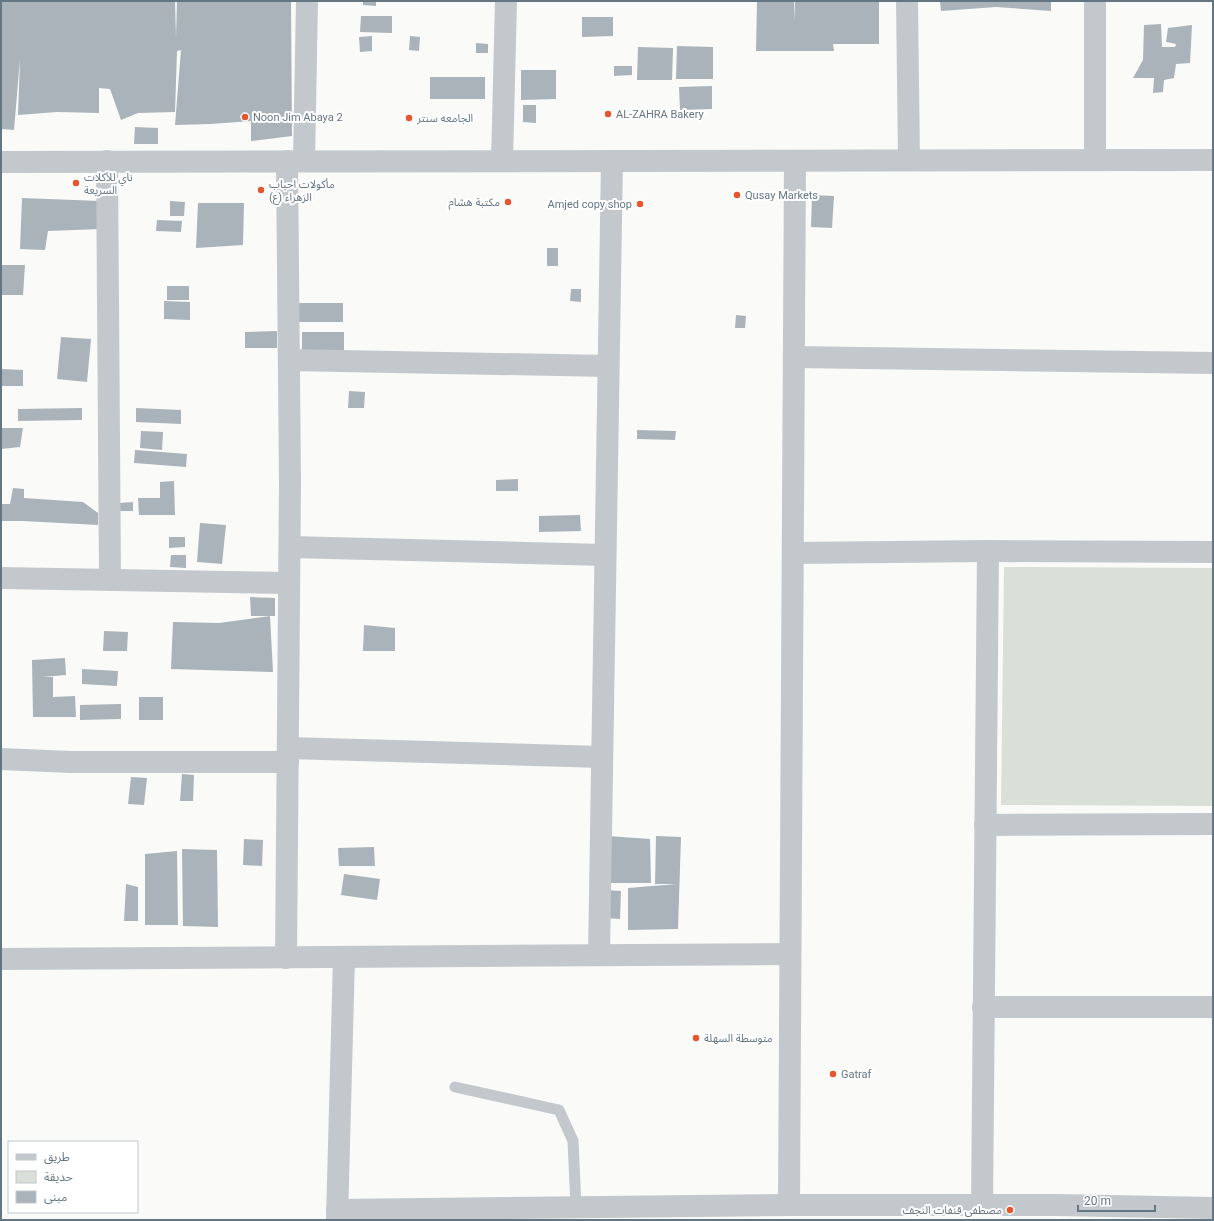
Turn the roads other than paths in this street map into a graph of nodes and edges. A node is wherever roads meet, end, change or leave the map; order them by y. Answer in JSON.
{"nodes":[{"id":1,"x":307,"y":1,"type":"edge"},
{"id":2,"x":506,"y":1,"type":"edge"},
{"id":3,"x":907,"y":1,"type":"edge"},
{"id":4,"x":1095,"y":1,"type":"edge"},
{"id":5,"x":795,"y":160,"type":"junction"},
{"id":6,"x":909,"y":160,"type":"junction"},
{"id":7,"x":1096,"y":160,"type":"junction"},
{"id":8,"x":1213,"y":160,"type":"edge"},
{"id":9,"x":107,"y":161,"type":"junction"},
{"id":10,"x":295,"y":161,"type":"junction"},
{"id":11,"x":502,"y":161,"type":"junction"},
{"id":12,"x":612,"y":161,"type":"junction"},
{"id":13,"x":1,"y":162,"type":"edge"},
{"id":14,"x":794,"y":357,"type":"junction"},
{"id":15,"x":289,"y":360,"type":"junction"},
{"id":16,"x":1213,"y":363,"type":"edge"},
{"id":17,"x":608,"y":366,"type":"junction"},
{"id":18,"x":290,"y":547,"type":"junction"},
{"id":19,"x":988,"y":551,"type":"junction"},
{"id":20,"x":1213,"y":552,"type":"edge"},
{"id":21,"x":793,"y":553,"type":"junction"},
{"id":22,"x":605,"y":555,"type":"junction"},
{"id":23,"x":1,"y":578,"type":"edge"},
{"id":24,"x":110,"y":580,"type":"junction"},
{"id":25,"x":289,"y":583,"type":"junction"},
{"id":26,"x":288,"y":755,"type":"junction"},
{"id":27,"x":602,"y":757,"type":"junction"},
{"id":28,"x":1,"y":759,"type":"edge"},
{"id":29,"x":1213,"y":824,"type":"edge"},
{"id":30,"x":985,"y":825,"type":"junction"},
{"id":31,"x":790,"y":954,"type":"junction"},
{"id":32,"x":599,"y":955,"type":"junction"},
{"id":33,"x":344,"y":957,"type":"junction"},
{"id":34,"x":286,"y":958,"type":"junction"},
{"id":35,"x":1,"y":959,"type":"edge"},
{"id":36,"x":983,"y":1006,"type":"junction"},
{"id":37,"x":1213,"y":1007,"type":"edge"},
{"id":38,"x":455,"y":1087,"type":"dead end"},
{"id":39,"x":788,"y":1205,"type":"junction"},
{"id":40,"x":982,"y":1205,"type":"junction"},
{"id":41,"x":576,"y":1207,"type":"junction"},
{"id":42,"x":1213,"y":1208,"type":"edge"},
{"id":43,"x":1056,"y":1213,"type":"edge"},
{"id":44,"x":337,"y":1215,"type":"edge"}],
"edges":[{"from":1,"to":10,"type":"street"},
{"from":2,"to":11,"type":"street"},
{"from":3,"to":6,"type":"street"},
{"from":4,"to":7,"type":"street"},
{"from":5,"to":6,"type":"street"},
{"from":5,"to":12,"type":"street"},
{"from":5,"to":14,"type":"street"},
{"from":6,"to":7,"type":"street"},
{"from":7,"to":8,"type":"street"},
{"from":9,"to":10,"type":"street"},
{"from":9,"to":13,"type":"street"},
{"from":9,"to":24,"type":"street"},
{"from":10,"to":11,"type":"street"},
{"from":10,"to":15,"type":"street"},
{"from":11,"to":12,"type":"street"},
{"from":12,"to":17,"type":"street"},
{"from":14,"to":16,"type":"street"},
{"from":14,"to":21,"type":"street"},
{"from":15,"to":17,"type":"street"},
{"from":15,"to":18,"type":"street"},
{"from":17,"to":22,"type":"street"},
{"from":18,"to":22,"type":"street"},
{"from":18,"to":25,"type":"street"},
{"from":19,"to":20,"type":"street"},
{"from":19,"to":21,"type":"street"},
{"from":19,"to":30,"type":"street"},
{"from":21,"to":31,"type":"street"},
{"from":22,"to":27,"type":"street"},
{"from":23,"to":24,"type":"street"},
{"from":24,"to":25,"type":"street"},
{"from":25,"to":26,"type":"street"},
{"from":26,"to":27,"type":"street"},
{"from":26,"to":28,"type":"street"},
{"from":26,"to":34,"type":"street"},
{"from":27,"to":32,"type":"street"},
{"from":29,"to":30,"type":"street"},
{"from":30,"to":36,"type":"street"},
{"from":31,"to":32,"type":"street"},
{"from":31,"to":39,"type":"street"},
{"from":32,"to":33,"type":"street"},
{"from":33,"to":34,"type":"street"},
{"from":33,"to":44,"type":"street"},
{"from":34,"to":35,"type":"street"},
{"from":36,"to":37,"type":"street"},
{"from":36,"to":40,"type":"street"},
{"from":38,"to":41,"type":"lane"},
{"from":39,"to":40,"type":"street"},
{"from":39,"to":41,"type":"street"},
{"from":40,"to":43,"type":"street"},
{"from":41,"to":44,"type":"street"},
{"from":42,"to":43,"type":"street"}]}
